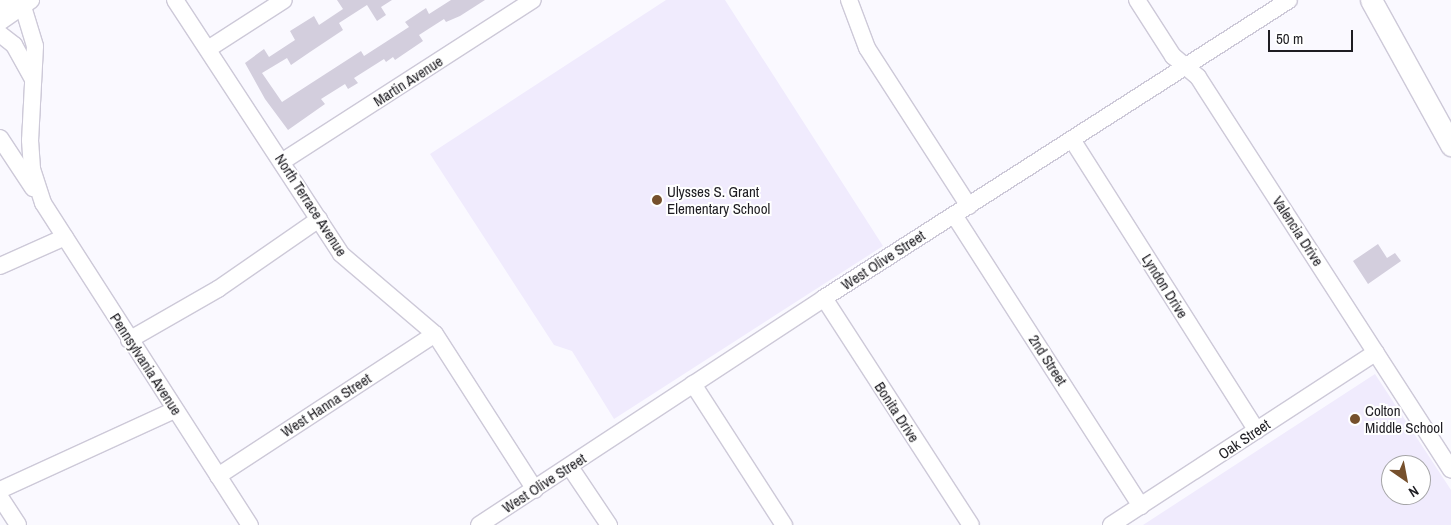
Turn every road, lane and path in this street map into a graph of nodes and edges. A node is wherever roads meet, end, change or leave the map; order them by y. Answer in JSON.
{"nodes":[{"id":1,"x":175,"y":0,"type":"edge"},
{"id":2,"x":284,"y":0,"type":"edge"},
{"id":3,"x":533,"y":0,"type":"edge"},
{"id":4,"x":849,"y":0,"type":"edge"},
{"id":5,"x":1137,"y":0,"type":"edge"},
{"id":6,"x":1289,"y":0,"type":"edge"},
{"id":7,"x":1371,"y":0,"type":"edge"},
{"id":8,"x":25,"y":1,"type":"edge"},
{"id":9,"x":0,"y":5,"type":"edge"},
{"id":10,"x":0,"y":22,"type":"edge"},
{"id":11,"x":0,"y":34,"type":"edge"},
{"id":12,"x":208,"y":49,"type":"junction"},
{"id":13,"x":1187,"y":66,"type":"junction"},
{"id":14,"x":33,"y":79,"type":"junction"},
{"id":15,"x":0,"y":138,"type":"edge"},
{"id":16,"x":1073,"y":141,"type":"junction"},
{"id":17,"x":1451,"y":145,"type":"edge"},
{"id":18,"x":283,"y":161,"type":"junction"},
{"id":19,"x":43,"y":203,"type":"junction"},
{"id":20,"x":969,"y":206,"type":"junction"},
{"id":21,"x":954,"y":214,"type":"junction"},
{"id":22,"x":319,"y":219,"type":"junction"},
{"id":23,"x":65,"y":237,"type":"junction"},
{"id":24,"x":0,"y":266,"type":"edge"},
{"id":25,"x":824,"y":298,"type":"junction"},
{"id":26,"x":435,"y":334,"type":"junction"},
{"id":27,"x":129,"y":340,"type":"junction"},
{"id":28,"x":1376,"y":352,"type":"junction"},
{"id":29,"x":693,"y":384,"type":"junction"},
{"id":30,"x":175,"y":410,"type":"junction"},
{"id":31,"x":1257,"y":431,"type":"junction"},
{"id":32,"x":570,"y":467,"type":"junction"},
{"id":33,"x":1451,"y":469,"type":"edge"},
{"id":34,"x":218,"y":476,"type":"junction"},
{"id":35,"x":0,"y":490,"type":"edge"},
{"id":36,"x":535,"y":490,"type":"junction"},
{"id":37,"x":0,"y":497,"type":"edge"},
{"id":38,"x":1141,"y":506,"type":"junction"},
{"id":39,"x":18,"y":525,"type":"edge"},
{"id":40,"x":250,"y":525,"type":"edge"},
{"id":41,"x":479,"y":525,"type":"edge"},
{"id":42,"x":609,"y":525,"type":"edge"},
{"id":43,"x":784,"y":525,"type":"edge"},
{"id":44,"x":971,"y":525,"type":"edge"},
{"id":45,"x":1111,"y":525,"type":"edge"}],
"edges":[{"from":1,"to":12,"type":"street","name":"North Terrace Avenue"},
{"from":2,"to":12,"type":"street"},
{"from":3,"to":18,"type":"street","name":"Martin Avenue"},
{"from":4,"to":20,"type":"street"},
{"from":5,"to":13,"type":"street","name":"Valencia Drive"},
{"from":6,"to":13,"type":"street","name":"West Olive Street"},
{"from":7,"to":17,"type":"main road"},
{"from":8,"to":9,"type":"street"},
{"from":8,"to":10,"type":"street"},
{"from":8,"to":14,"type":"street","name":"Pennsylvania Avenue"},
{"from":11,"to":14,"type":"street"},
{"from":12,"to":18,"type":"street","name":"North Terrace Avenue"},
{"from":13,"to":16,"type":"street","name":"West Olive Street"},
{"from":13,"to":28,"type":"street","name":"Valencia Drive"},
{"from":14,"to":19,"type":"street","name":"Pennsylvania Avenue"},
{"from":15,"to":19,"type":"street","name":"Pennsylvania Avenue"},
{"from":16,"to":20,"type":"street","name":"West Olive Street"},
{"from":16,"to":31,"type":"street","name":"Lyndon Drive"},
{"from":18,"to":22,"type":"street","name":"North Terrace Avenue"},
{"from":19,"to":23,"type":"street","name":"Pennsylvania Avenue"},
{"from":20,"to":21,"type":"street","name":"West Olive Street"},
{"from":21,"to":25,"type":"street","name":"West Olive Street"},
{"from":21,"to":38,"type":"street","name":"2nd Street"},
{"from":22,"to":26,"type":"street","name":"North Terrace Avenue"},
{"from":22,"to":27,"type":"street"},
{"from":23,"to":24,"type":"street"},
{"from":23,"to":27,"type":"street","name":"Pennsylvania Avenue"},
{"from":25,"to":29,"type":"street","name":"West Olive Street"},
{"from":25,"to":44,"type":"street","name":"Bonita Drive"},
{"from":26,"to":34,"type":"street","name":"West Hanna Street"},
{"from":26,"to":36,"type":"street","name":"North Terrace Avenue"},
{"from":27,"to":30,"type":"street","name":"Pennsylvania Avenue"},
{"from":28,"to":31,"type":"street","name":"Oak Street"},
{"from":28,"to":33,"type":"street","name":"Valencia Drive"},
{"from":29,"to":32,"type":"street","name":"West Olive Street"},
{"from":29,"to":43,"type":"street"},
{"from":30,"to":34,"type":"street","name":"Pennsylvania Avenue"},
{"from":30,"to":35,"type":"street"},
{"from":31,"to":38,"type":"street","name":"Oak Street"},
{"from":32,"to":36,"type":"street","name":"West Olive Street"},
{"from":32,"to":42,"type":"street"},
{"from":34,"to":40,"type":"street","name":"Pennsylvania Avenue"},
{"from":36,"to":41,"type":"street","name":"West Olive Street"},
{"from":37,"to":39,"type":"street"},
{"from":38,"to":45,"type":"street","name":"Oak Street"}]}
